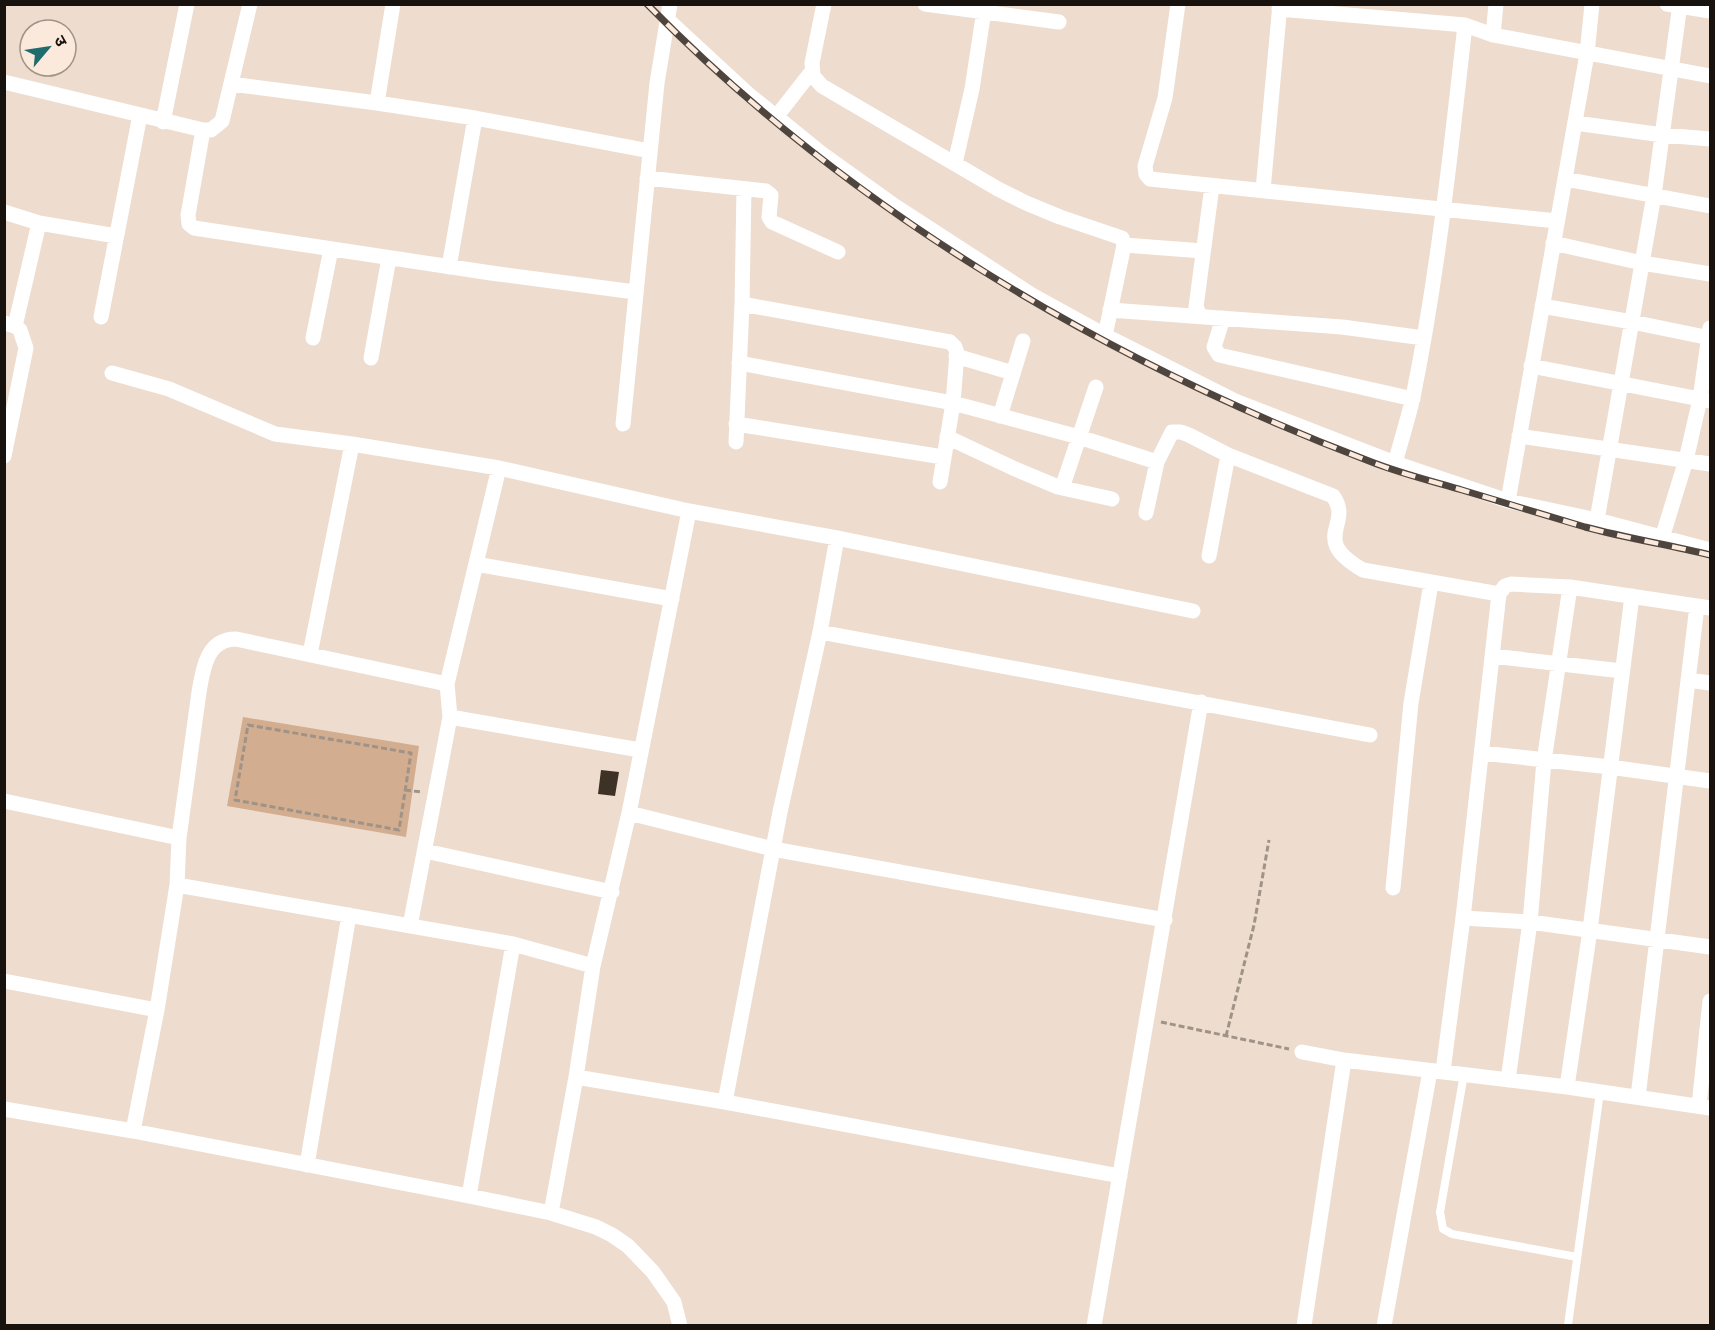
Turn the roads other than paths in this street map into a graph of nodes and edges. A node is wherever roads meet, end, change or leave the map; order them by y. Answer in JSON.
{"nodes":[{"id":1,"x":187,"y":4,"type":"edge"},
{"id":2,"x":250,"y":4,"type":"edge"},
{"id":3,"x":393,"y":4,"type":"edge"},
{"id":4,"x":824,"y":4,"type":"edge"},
{"id":5,"x":925,"y":4,"type":"edge"},
{"id":6,"x":1178,"y":4,"type":"edge"},
{"id":7,"x":1496,"y":4,"type":"edge"},
{"id":8,"x":1592,"y":4,"type":"edge"},
{"id":9,"x":1676,"y":5,"type":"edge"},
{"id":10,"x":1279,"y":7,"type":"edge"},
{"id":11,"x":985,"y":8,"type":"edge"},
{"id":12,"x":1710,"y":11,"type":"edge"},
{"id":13,"x":669,"y":12,"type":"edge"},
{"id":14,"x":1059,"y":22,"type":"dead end"},
{"id":15,"x":1466,"y":25,"type":"junction"},
{"id":16,"x":1493,"y":35,"type":"junction"},
{"id":17,"x":1587,"y":54,"type":"junction"},
{"id":18,"x":1670,"y":68,"type":"junction"},
{"id":19,"x":812,"y":71,"type":"junction"},
{"id":20,"x":1710,"y":76,"type":"edge"},
{"id":21,"x":4,"y":82,"type":"edge"},
{"id":22,"x":231,"y":84,"type":"junction"},
{"id":23,"x":377,"y":103,"type":"junction"},
{"id":24,"x":140,"y":115,"type":"junction"},
{"id":25,"x":776,"y":117,"type":"junction"},
{"id":26,"x":475,"y":118,"type":"junction"},
{"id":27,"x":163,"y":122,"type":"junction"},
{"id":28,"x":1575,"y":123,"type":"junction"},
{"id":29,"x":203,"y":130,"type":"junction"},
{"id":30,"x":1663,"y":135,"type":"junction"},
{"id":31,"x":1710,"y":139,"type":"edge"},
{"id":32,"x":650,"y":151,"type":"junction"},
{"id":33,"x":955,"y":164,"type":"junction"},
{"id":34,"x":647,"y":178,"type":"junction"},
{"id":35,"x":1565,"y":179,"type":"junction"},
{"id":36,"x":1212,"y":186,"type":"junction"},
{"id":37,"x":744,"y":189,"type":"junction"},
{"id":38,"x":1263,"y":190,"type":"junction"},
{"id":39,"x":1654,"y":195,"type":"junction"},
{"id":40,"x":1710,"y":206,"type":"edge"},
{"id":41,"x":1443,"y":209,"type":"junction"},
{"id":42,"x":4,"y":212,"type":"edge"},
{"id":43,"x":1557,"y":221,"type":"junction"},
{"id":44,"x":39,"y":223,"type":"junction"},
{"id":45,"x":116,"y":236,"type":"junction"},
{"id":46,"x":1553,"y":243,"type":"junction"},
{"id":47,"x":1124,"y":245,"type":"junction"},
{"id":48,"x":331,"y":249,"type":"junction"},
{"id":49,"x":1203,"y":251,"type":"junction"},
{"id":50,"x":838,"y":252,"type":"dead end"},
{"id":51,"x":389,"y":258,"type":"junction"},
{"id":52,"x":1642,"y":263,"type":"junction"},
{"id":53,"x":449,"y":267,"type":"junction"},
{"id":54,"x":1710,"y":274,"type":"edge"},
{"id":55,"x":635,"y":292,"type":"junction"},
{"id":56,"x":742,"y":304,"type":"junction"},
{"id":57,"x":1542,"y":306,"type":"junction"},
{"id":58,"x":1110,"y":310,"type":"junction"},
{"id":59,"x":1200,"y":315,"type":"junction"},
{"id":60,"x":101,"y":317,"type":"dead end"},
{"id":61,"x":1223,"y":318,"type":"junction"},
{"id":62,"x":1632,"y":322,"type":"junction"},
{"id":63,"x":10,"y":324,"type":"edge"},
{"id":64,"x":1710,"y":334,"type":"edge"},
{"id":65,"x":1105,"y":336,"type":"junction"},
{"id":66,"x":314,"y":338,"type":"dead end"},
{"id":67,"x":1424,"y":338,"type":"junction"},
{"id":68,"x":1023,"y":341,"type":"dead end"},
{"id":69,"x":956,"y":356,"type":"junction"},
{"id":70,"x":371,"y":358,"type":"dead end"},
{"id":71,"x":739,"y":363,"type":"junction"},
{"id":72,"x":1531,"y":366,"type":"junction"},
{"id":73,"x":111,"y":373,"type":"dead end"},
{"id":74,"x":1013,"y":373,"type":"junction"},
{"id":75,"x":1621,"y":385,"type":"junction"},
{"id":76,"x":1096,"y":387,"type":"dead end"},
{"id":77,"x":1413,"y":399,"type":"junction"},
{"id":78,"x":1705,"y":400,"type":"edge"},
{"id":79,"x":953,"y":403,"type":"junction"},
{"id":80,"x":1000,"y":416,"type":"junction"},
{"id":81,"x":623,"y":424,"type":"dead end"},
{"id":82,"x":736,"y":424,"type":"junction"},
{"id":83,"x":1519,"y":436,"type":"junction"},
{"id":84,"x":947,"y":437,"type":"junction"},
{"id":85,"x":1080,"y":437,"type":"junction"},
{"id":86,"x":736,"y":442,"type":"dead end"},
{"id":87,"x":352,"y":444,"type":"junction"},
{"id":88,"x":1611,"y":449,"type":"junction"},
{"id":89,"x":1228,"y":455,"type":"junction"},
{"id":90,"x":4,"y":456,"type":"edge"},
{"id":91,"x":943,"y":457,"type":"junction"},
{"id":92,"x":1686,"y":460,"type":"junction"},
{"id":93,"x":1157,"y":462,"type":"junction"},
{"id":94,"x":1395,"y":463,"type":"junction"},
{"id":95,"x":1710,"y":464,"type":"edge"},
{"id":96,"x":500,"y":468,"type":"junction"},
{"id":97,"x":940,"y":482,"type":"dead end"},
{"id":98,"x":1062,"y":488,"type":"junction"},
{"id":99,"x":1112,"y":500,"type":"dead end"},
{"id":100,"x":1508,"y":501,"type":"junction"},
{"id":101,"x":689,"y":511,"type":"junction"},
{"id":102,"x":1146,"y":513,"type":"dead end"},
{"id":103,"x":1597,"y":520,"type":"junction"},
{"id":104,"x":837,"y":538,"type":"junction"},
{"id":105,"x":1662,"y":538,"type":"junction"},
{"id":106,"x":1710,"y":550,"type":"edge"},
{"id":107,"x":1209,"y":556,"type":"dead end"},
{"id":108,"x":476,"y":564,"type":"junction"},
{"id":109,"x":1431,"y":583,"type":"junction"},
{"id":110,"x":1570,"y":587,"type":"junction"},
{"id":111,"x":1499,"y":594,"type":"junction"},
{"id":112,"x":1632,"y":596,"type":"junction"},
{"id":113,"x":672,"y":599,"type":"junction"},
{"id":114,"x":1704,"y":607,"type":"edge"},
{"id":115,"x":1193,"y":612,"type":"dead end"},
{"id":116,"x":820,"y":632,"type":"junction"},
{"id":117,"x":310,"y":654,"type":"junction"},
{"id":118,"x":1492,"y":656,"type":"junction"},
{"id":119,"x":1558,"y":665,"type":"junction"},
{"id":120,"x":1622,"y":671,"type":"junction"},
{"id":121,"x":1688,"y":680,"type":"junction"},
{"id":122,"x":1710,"y":683,"type":"edge"},
{"id":123,"x":447,"y":684,"type":"junction"},
{"id":124,"x":1201,"y":702,"type":"junction"},
{"id":125,"x":450,"y":717,"type":"junction"},
{"id":126,"x":1370,"y":735,"type":"dead end"},
{"id":127,"x":640,"y":750,"type":"junction"},
{"id":128,"x":1482,"y":753,"type":"junction"},
{"id":129,"x":1544,"y":761,"type":"junction"},
{"id":130,"x":1610,"y":767,"type":"junction"},
{"id":131,"x":1677,"y":776,"type":"junction"},
{"id":132,"x":1710,"y":781,"type":"edge"},
{"id":133,"x":4,"y":801,"type":"edge"},
{"id":134,"x":629,"y":813,"type":"junction"},
{"id":135,"x":179,"y":838,"type":"junction"},
{"id":136,"x":773,"y":849,"type":"junction"},
{"id":137,"x":425,"y":851,"type":"junction"},
{"id":138,"x":177,"y":885,"type":"junction"},
{"id":139,"x":1393,"y":888,"type":"dead end"},
{"id":140,"x":612,"y":892,"type":"junction"},
{"id":141,"x":349,"y":915,"type":"junction"},
{"id":142,"x":1463,"y":918,"type":"junction"},
{"id":143,"x":1165,"y":920,"type":"junction"},
{"id":144,"x":1530,"y":922,"type":"junction"},
{"id":145,"x":410,"y":926,"type":"junction"},
{"id":146,"x":1590,"y":930,"type":"junction"},
{"id":147,"x":1657,"y":940,"type":"junction"},
{"id":148,"x":513,"y":944,"type":"junction"},
{"id":149,"x":1710,"y":947,"type":"edge"},
{"id":150,"x":593,"y":966,"type":"junction"},
{"id":151,"x":4,"y":981,"type":"edge"},
{"id":152,"x":1710,"y":1001,"type":"edge"},
{"id":153,"x":157,"y":1010,"type":"junction"},
{"id":154,"x":1302,"y":1052,"type":"road end"},
{"id":155,"x":1344,"y":1060,"type":"junction"},
{"id":156,"x":1436,"y":1071,"type":"junction"},
{"id":157,"x":1464,"y":1074,"type":"junction"},
{"id":158,"x":576,"y":1077,"type":"junction"},
{"id":159,"x":1508,"y":1080,"type":"junction"},
{"id":160,"x":1567,"y":1087,"type":"junction"},
{"id":161,"x":1600,"y":1092,"type":"junction"},
{"id":162,"x":1638,"y":1097,"type":"junction"},
{"id":163,"x":725,"y":1102,"type":"junction"},
{"id":164,"x":1705,"y":1107,"type":"edge"},
{"id":165,"x":4,"y":1109,"type":"edge"},
{"id":166,"x":132,"y":1131,"type":"junction"},
{"id":167,"x":306,"y":1165,"type":"junction"},
{"id":168,"x":1120,"y":1176,"type":"junction"},
{"id":169,"x":470,"y":1196,"type":"junction"},
{"id":170,"x":551,"y":1213,"type":"junction"},
{"id":171,"x":1577,"y":1257,"type":"junction"},
{"id":172,"x":1568,"y":1325,"type":"edge"},
{"id":173,"x":680,"y":1326,"type":"edge"},
{"id":174,"x":1094,"y":1326,"type":"edge"},
{"id":175,"x":1305,"y":1326,"type":"edge"},
{"id":176,"x":1384,"y":1326,"type":"edge"}],
"edges":[{"from":1,"to":27,"type":"street"},
{"from":2,"to":22,"type":"street"},
{"from":3,"to":23,"type":"street"},
{"from":4,"to":19,"type":"street"},
{"from":5,"to":11,"type":"street"},
{"from":6,"to":36,"type":"street"},
{"from":7,"to":16,"type":"street"},
{"from":8,"to":17,"type":"street"},
{"from":9,"to":12,"type":"street"},
{"from":9,"to":18,"type":"street"},
{"from":10,"to":15,"type":"street"},
{"from":10,"to":38,"type":"street"},
{"from":11,"to":14,"type":"street"},
{"from":11,"to":33,"type":"street"},
{"from":13,"to":25,"type":"street"},
{"from":13,"to":32,"type":"street"},
{"from":15,"to":16,"type":"street"},
{"from":15,"to":41,"type":"street"},
{"from":16,"to":17,"type":"street"},
{"from":17,"to":18,"type":"street"},
{"from":17,"to":28,"type":"street"},
{"from":18,"to":20,"type":"street"},
{"from":18,"to":30,"type":"street"},
{"from":19,"to":25,"type":"street"},
{"from":19,"to":33,"type":"street"},
{"from":21,"to":24,"type":"street"},
{"from":22,"to":23,"type":"street"},
{"from":22,"to":29,"type":"street"},
{"from":23,"to":26,"type":"street"},
{"from":24,"to":27,"type":"street"},
{"from":24,"to":45,"type":"street"},
{"from":25,"to":65,"type":"street"},
{"from":26,"to":32,"type":"street"},
{"from":26,"to":53,"type":"street"},
{"from":27,"to":29,"type":"street"},
{"from":28,"to":30,"type":"street"},
{"from":28,"to":35,"type":"street"},
{"from":29,"to":48,"type":"street"},
{"from":30,"to":31,"type":"street"},
{"from":30,"to":39,"type":"street"},
{"from":32,"to":34,"type":"street"},
{"from":33,"to":47,"type":"street"},
{"from":34,"to":37,"type":"street"},
{"from":34,"to":55,"type":"street"},
{"from":35,"to":39,"type":"street"},
{"from":35,"to":43,"type":"street"},
{"from":36,"to":38,"type":"street"},
{"from":36,"to":49,"type":"street"},
{"from":37,"to":50,"type":"street"},
{"from":37,"to":56,"type":"street"},
{"from":38,"to":41,"type":"street"},
{"from":39,"to":40,"type":"street"},
{"from":39,"to":52,"type":"street"},
{"from":41,"to":43,"type":"street"},
{"from":41,"to":67,"type":"street"},
{"from":42,"to":44,"type":"street"},
{"from":43,"to":46,"type":"street"},
{"from":44,"to":45,"type":"street"},
{"from":44,"to":63,"type":"street"},
{"from":45,"to":60,"type":"street"},
{"from":46,"to":52,"type":"street"},
{"from":46,"to":57,"type":"street"},
{"from":47,"to":49,"type":"street"},
{"from":47,"to":58,"type":"street"},
{"from":48,"to":51,"type":"street"},
{"from":48,"to":66,"type":"street"},
{"from":49,"to":59,"type":"street"},
{"from":51,"to":53,"type":"street"},
{"from":51,"to":70,"type":"street"},
{"from":52,"to":54,"type":"street"},
{"from":52,"to":62,"type":"street"},
{"from":53,"to":55,"type":"street"},
{"from":55,"to":81,"type":"street"},
{"from":56,"to":69,"type":"street"},
{"from":56,"to":71,"type":"street"},
{"from":57,"to":62,"type":"street"},
{"from":57,"to":72,"type":"street"},
{"from":58,"to":59,"type":"street"},
{"from":58,"to":65,"type":"street"},
{"from":59,"to":61,"type":"street"},
{"from":61,"to":67,"type":"street"},
{"from":61,"to":77,"type":"street"},
{"from":62,"to":64,"type":"street"},
{"from":62,"to":75,"type":"street"},
{"from":63,"to":90,"type":"street"},
{"from":64,"to":78,"type":"street"},
{"from":65,"to":94,"type":"street"},
{"from":67,"to":77,"type":"street"},
{"from":68,"to":74,"type":"street"},
{"from":69,"to":74,"type":"street"},
{"from":69,"to":79,"type":"street"},
{"from":71,"to":79,"type":"street"},
{"from":71,"to":82,"type":"street"},
{"from":72,"to":75,"type":"street"},
{"from":72,"to":83,"type":"street"},
{"from":73,"to":87,"type":"street"},
{"from":74,"to":80,"type":"street"},
{"from":75,"to":78,"type":"street"},
{"from":75,"to":88,"type":"street"},
{"from":76,"to":85,"type":"street"},
{"from":77,"to":94,"type":"street"},
{"from":78,"to":92,"type":"street"},
{"from":79,"to":80,"type":"street"},
{"from":79,"to":84,"type":"street"},
{"from":80,"to":85,"type":"street"},
{"from":82,"to":86,"type":"street"},
{"from":82,"to":91,"type":"street"},
{"from":83,"to":88,"type":"street"},
{"from":83,"to":100,"type":"street"},
{"from":84,"to":91,"type":"street"},
{"from":84,"to":98,"type":"street"},
{"from":85,"to":93,"type":"street"},
{"from":85,"to":98,"type":"street"},
{"from":87,"to":96,"type":"street"},
{"from":87,"to":117,"type":"street"},
{"from":88,"to":92,"type":"street"},
{"from":88,"to":103,"type":"street"},
{"from":89,"to":93,"type":"street"},
{"from":89,"to":107,"type":"street"},
{"from":89,"to":109,"type":"street"},
{"from":91,"to":97,"type":"street"},
{"from":92,"to":95,"type":"street"},
{"from":92,"to":105,"type":"street"},
{"from":93,"to":102,"type":"street"},
{"from":94,"to":100,"type":"street"},
{"from":96,"to":101,"type":"street"},
{"from":96,"to":108,"type":"street"},
{"from":98,"to":99,"type":"street"},
{"from":100,"to":103,"type":"street"},
{"from":101,"to":104,"type":"street"},
{"from":101,"to":113,"type":"street"},
{"from":103,"to":105,"type":"street"},
{"from":104,"to":115,"type":"street"},
{"from":104,"to":116,"type":"street"},
{"from":105,"to":106,"type":"street"},
{"from":108,"to":113,"type":"street"},
{"from":108,"to":123,"type":"street"},
{"from":109,"to":111,"type":"street"},
{"from":109,"to":139,"type":"street"},
{"from":110,"to":111,"type":"street"},
{"from":110,"to":112,"type":"street"},
{"from":110,"to":119,"type":"street"},
{"from":111,"to":118,"type":"street"},
{"from":112,"to":114,"type":"street"},
{"from":112,"to":120,"type":"street"},
{"from":113,"to":127,"type":"street"},
{"from":114,"to":121,"type":"street"},
{"from":116,"to":124,"type":"street"},
{"from":116,"to":136,"type":"street"},
{"from":117,"to":123,"type":"street"},
{"from":117,"to":135,"type":"street"},
{"from":118,"to":119,"type":"street"},
{"from":118,"to":128,"type":"street"},
{"from":119,"to":120,"type":"street"},
{"from":119,"to":129,"type":"street"},
{"from":120,"to":130,"type":"street"},
{"from":121,"to":122,"type":"street"},
{"from":121,"to":131,"type":"street"},
{"from":123,"to":125,"type":"street"},
{"from":124,"to":126,"type":"street"},
{"from":124,"to":143,"type":"street"},
{"from":125,"to":127,"type":"street"},
{"from":125,"to":137,"type":"street"},
{"from":127,"to":134,"type":"street"},
{"from":128,"to":129,"type":"street"},
{"from":128,"to":142,"type":"street"},
{"from":129,"to":130,"type":"street"},
{"from":129,"to":144,"type":"street"},
{"from":130,"to":131,"type":"street"},
{"from":130,"to":146,"type":"street"},
{"from":131,"to":132,"type":"street"},
{"from":131,"to":147,"type":"street"},
{"from":133,"to":135,"type":"street"},
{"from":134,"to":136,"type":"street"},
{"from":134,"to":140,"type":"street"},
{"from":135,"to":138,"type":"street"},
{"from":136,"to":143,"type":"street"},
{"from":136,"to":163,"type":"street"},
{"from":137,"to":140,"type":"street"},
{"from":137,"to":145,"type":"street"},
{"from":138,"to":141,"type":"street"},
{"from":138,"to":153,"type":"street"},
{"from":140,"to":150,"type":"street"},
{"from":141,"to":145,"type":"street"},
{"from":141,"to":167,"type":"street"},
{"from":142,"to":144,"type":"street"},
{"from":142,"to":156,"type":"street"},
{"from":143,"to":168,"type":"street"},
{"from":144,"to":146,"type":"street"},
{"from":144,"to":159,"type":"street"},
{"from":145,"to":148,"type":"street"},
{"from":146,"to":147,"type":"street"},
{"from":146,"to":160,"type":"street"},
{"from":147,"to":149,"type":"street"},
{"from":147,"to":162,"type":"street"},
{"from":148,"to":150,"type":"street"},
{"from":148,"to":169,"type":"street"},
{"from":150,"to":158,"type":"street"},
{"from":151,"to":153,"type":"street"},
{"from":152,"to":164,"type":"street"},
{"from":153,"to":166,"type":"street"},
{"from":154,"to":155,"type":"street"},
{"from":155,"to":156,"type":"street"},
{"from":155,"to":175,"type":"street"},
{"from":156,"to":157,"type":"street"},
{"from":156,"to":176,"type":"street"},
{"from":157,"to":159,"type":"street"},
{"from":157,"to":171,"type":"lane"},
{"from":158,"to":163,"type":"street"},
{"from":158,"to":170,"type":"street"},
{"from":159,"to":160,"type":"street"},
{"from":160,"to":161,"type":"street"},
{"from":161,"to":162,"type":"street"},
{"from":161,"to":171,"type":"lane"},
{"from":162,"to":164,"type":"street"},
{"from":163,"to":168,"type":"street"},
{"from":165,"to":166,"type":"street"},
{"from":166,"to":167,"type":"street"},
{"from":167,"to":169,"type":"street"},
{"from":168,"to":174,"type":"street"},
{"from":169,"to":170,"type":"street"},
{"from":170,"to":173,"type":"street"},
{"from":171,"to":172,"type":"lane"}]}
